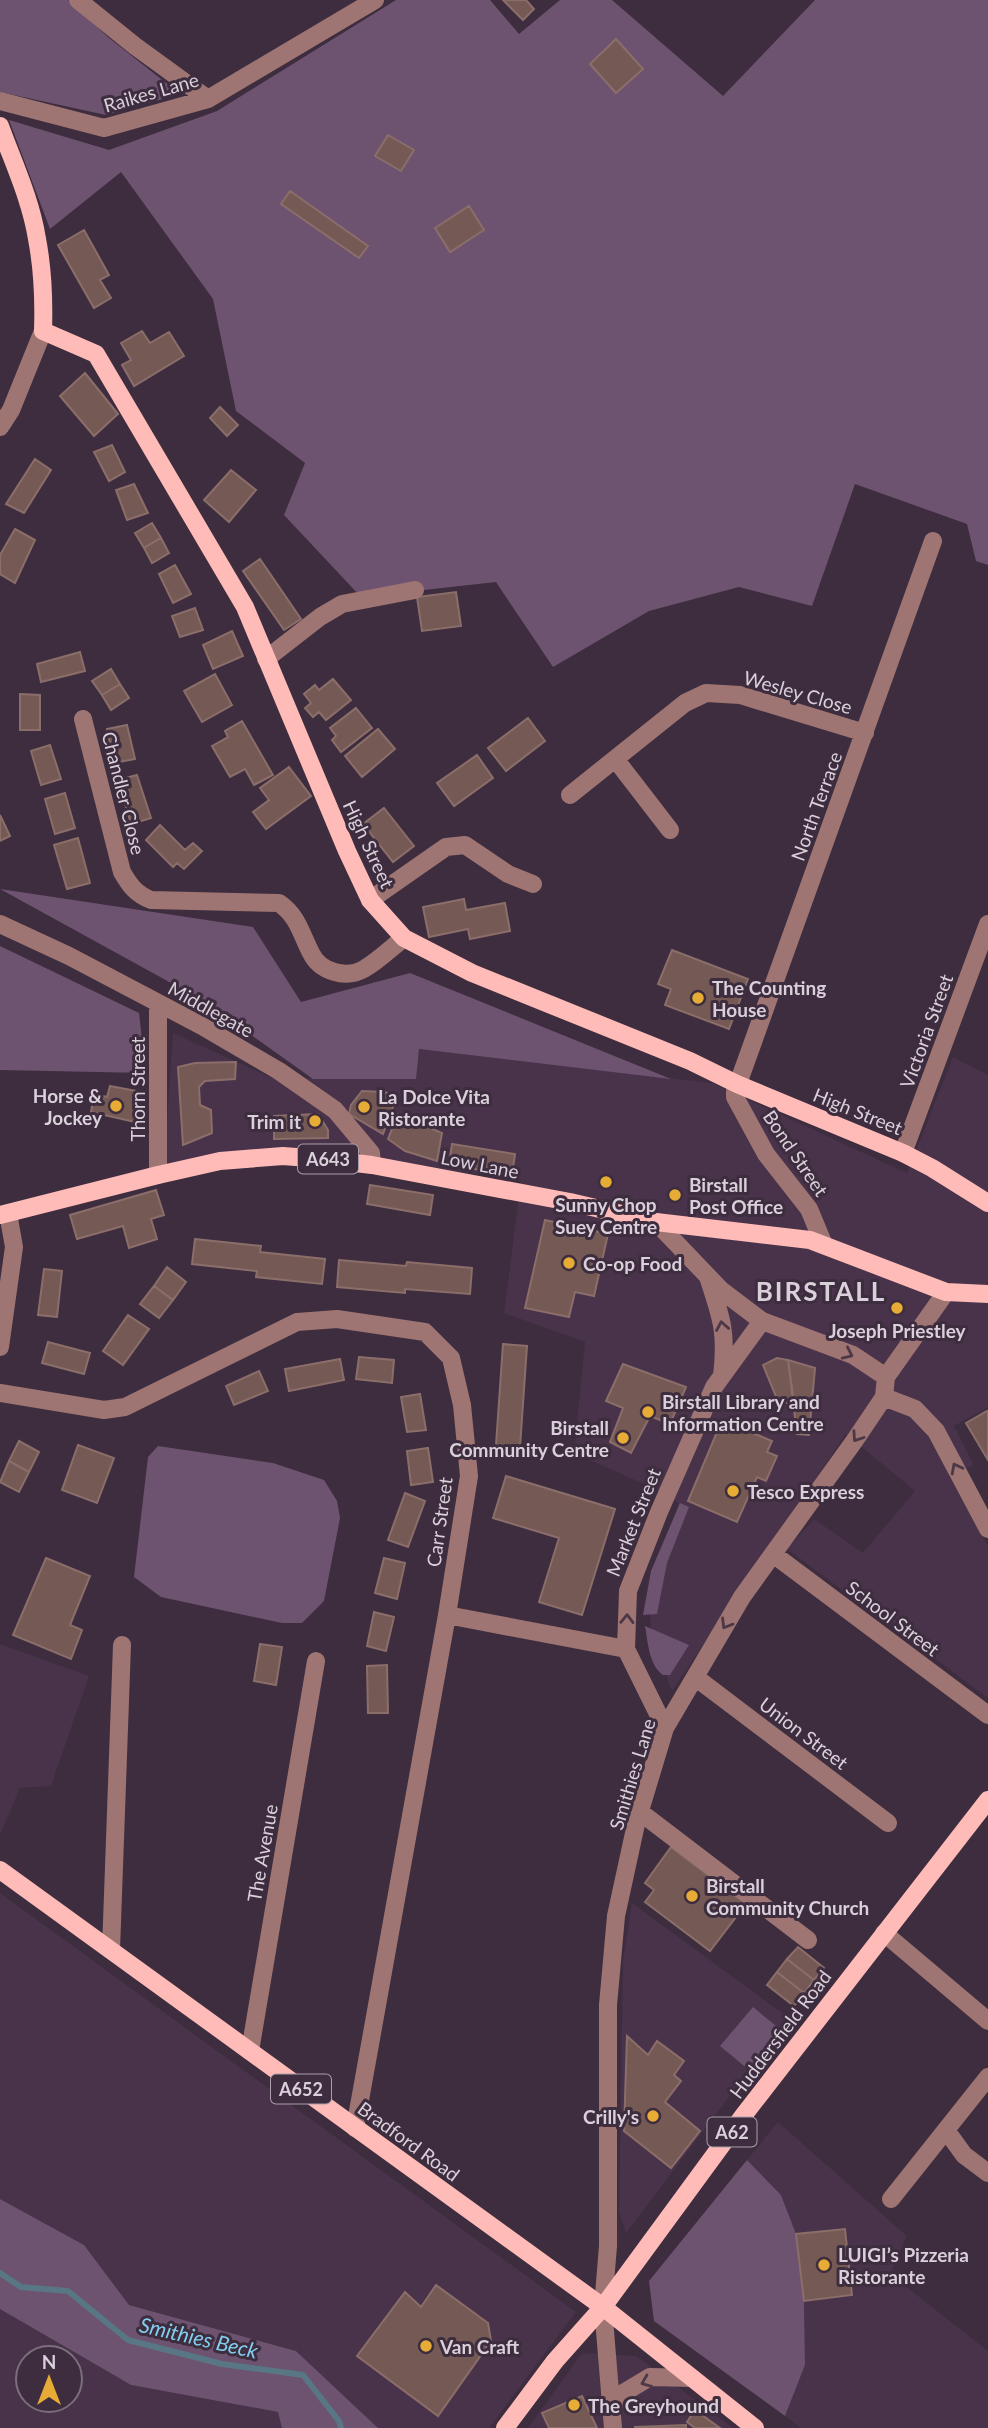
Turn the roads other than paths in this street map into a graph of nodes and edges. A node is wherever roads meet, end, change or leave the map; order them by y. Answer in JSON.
{"nodes":[{"id":1,"x":78,"y":0,"type":"edge"},
{"id":2,"x":375,"y":0,"type":"edge"},
{"id":3,"x":208,"y":99,"type":"junction"},
{"id":4,"x":0,"y":101,"type":"edge"},
{"id":5,"x":0,"y":125,"type":"edge"},
{"id":6,"x":43,"y":331,"type":"junction"},
{"id":7,"x":0,"y":427,"type":"edge"},
{"id":8,"x":933,"y":541,"type":"dead end"},
{"id":9,"x":415,"y":590,"type":"dead end"},
{"id":10,"x":267,"y":659,"type":"junction"},
{"id":11,"x":83,"y":719,"type":"dead end"},
{"id":12,"x":865,"y":733,"type":"junction"},
{"id":13,"x":616,"y":760,"type":"junction"},
{"id":14,"x":570,"y":795,"type":"dead end"},
{"id":15,"x":670,"y":830,"type":"dead end"},
{"id":16,"x":533,"y":884,"type":"dead end"},
{"id":17,"x":370,"y":900,"type":"junction"},
{"id":18,"x":0,"y":924,"type":"edge"},
{"id":19,"x":988,"y":924,"type":"edge"},
{"id":20,"x":404,"y":938,"type":"junction"},
{"id":21,"x":158,"y":1003,"type":"junction"},
{"id":22,"x":737,"y":1084,"type":"junction"},
{"id":23,"x":903,"y":1153,"type":"junction"},
{"id":24,"x":372,"y":1165,"type":"junction"},
{"id":25,"x":158,"y":1175,"type":"junction"},
{"id":26,"x":988,"y":1203,"type":"edge"},
{"id":27,"x":4,"y":1214,"type":"edge"},
{"id":28,"x":656,"y":1222,"type":"junction"},
{"id":29,"x":824,"y":1245,"type":"junction"},
{"id":30,"x":708,"y":1277,"type":"junction"},
{"id":31,"x":946,"y":1292,"type":"junction"},
{"id":32,"x":988,"y":1294,"type":"edge"},
{"id":33,"x":762,"y":1321,"type":"junction"},
{"id":34,"x":0,"y":1347,"type":"edge"},
{"id":35,"x":722,"y":1376,"type":"junction"},
{"id":36,"x":886,"y":1377,"type":"junction"},
{"id":37,"x":0,"y":1393,"type":"edge"},
{"id":38,"x":884,"y":1397,"type":"junction"},
{"id":39,"x":988,"y":1529,"type":"edge"},
{"id":40,"x":773,"y":1554,"type":"junction"},
{"id":41,"x":447,"y":1615,"type":"junction"},
{"id":42,"x":122,"y":1645,"type":"dead end"},
{"id":43,"x":626,"y":1649,"type":"junction"},
{"id":44,"x":316,"y":1661,"type":"dead end"},
{"id":45,"x":695,"y":1677,"type":"junction"},
{"id":46,"x":988,"y":1715,"type":"edge"},
{"id":47,"x":665,"y":1728,"type":"junction"},
{"id":48,"x":988,"y":1800,"type":"edge"},
{"id":49,"x":640,"y":1812,"type":"junction"},
{"id":50,"x":888,"y":1823,"type":"dead end"},
{"id":51,"x":0,"y":1870,"type":"edge"},
{"id":52,"x":884,"y":1933,"type":"junction"},
{"id":53,"x":808,"y":1940,"type":"dead end"},
{"id":54,"x":111,"y":1950,"type":"junction"},
{"id":55,"x":988,"y":2021,"type":"edge"},
{"id":56,"x":250,"y":2051,"type":"junction"},
{"id":57,"x":988,"y":2077,"type":"edge"},
{"id":58,"x":355,"y":2128,"type":"junction"},
{"id":59,"x":946,"y":2130,"type":"junction"},
{"id":60,"x":988,"y":2173,"type":"edge"},
{"id":61,"x":891,"y":2199,"type":"dead end"},
{"id":62,"x":603,"y":2308,"type":"junction"},
{"id":63,"x":692,"y":2378,"type":"junction"},
{"id":64,"x":611,"y":2410,"type":"junction"},
{"id":65,"x":505,"y":2428,"type":"edge"},
{"id":66,"x":613,"y":2428,"type":"edge"},
{"id":67,"x":755,"y":2428,"type":"edge"}],
"edges":[{"from":1,"to":3,"type":"street"},
{"from":2,"to":3,"type":"street","name":"Raikes Lane"},
{"from":3,"to":4,"type":"street","name":"Raikes Lane"},
{"from":5,"to":6,"type":"main road"},
{"from":6,"to":7,"type":"street"},
{"from":6,"to":10,"type":"main road","name":"High Street"},
{"from":8,"to":12,"type":"street","name":"North Terrace"},
{"from":9,"to":10,"type":"street"},
{"from":10,"to":17,"type":"main road","name":"High Street"},
{"from":11,"to":20,"type":"street","name":"Chandler Close"},
{"from":12,"to":13,"type":"street","name":"Wesley Close"},
{"from":12,"to":22,"type":"street","name":"North Terrace"},
{"from":13,"to":14,"type":"street","name":"Wesley Close"},
{"from":13,"to":15,"type":"street"},
{"from":16,"to":17,"type":"street"},
{"from":17,"to":20,"type":"main road","name":"High Street"},
{"from":18,"to":21,"type":"street","name":"Middlegate"},
{"from":19,"to":23,"type":"street","name":"Victoria Street"},
{"from":20,"to":22,"type":"main road","name":"High Street"},
{"from":21,"to":24,"type":"street","name":"Middlegate"},
{"from":21,"to":25,"type":"street","name":"Thorn Street"},
{"from":22,"to":23,"type":"main road","name":"High Street"},
{"from":22,"to":29,"type":"street","name":"Bond Street"},
{"from":23,"to":26,"type":"main road","name":"High Street"},
{"from":24,"to":25,"type":"main road","name":"Low Lane","number":"A643"},
{"from":24,"to":28,"type":"main road","name":"Low Lane","number":"A643"},
{"from":25,"to":27,"type":"main road","name":"Low Lane","number":"A643"},
{"from":27,"to":34,"type":"street"},
{"from":28,"to":29,"type":"main road","name":"Low Lane","number":"A643"},
{"from":28,"to":30,"type":"street"},
{"from":29,"to":31,"type":"main road","name":"Low Lane","number":"A643"},
{"from":30,"to":33,"type":"street"},
{"from":35,"to":30,"type":"street","name":"Market Street","one_way":true},
{"from":31,"to":32,"type":"main road","number":"A643"},
{"from":31,"to":36,"type":"street","name":"Smithies Lane"},
{"from":33,"to":35,"type":"street","name":"Market Street"},
{"from":33,"to":36,"type":"street","one_way":true},
{"from":43,"to":35,"type":"street","name":"Market Street","one_way":true},
{"from":36,"to":38,"type":"street","name":"Smithies Lane"},
{"from":37,"to":41,"type":"street","name":"Carr Street"},
{"from":39,"to":38,"type":"street","one_way":true},
{"from":38,"to":40,"type":"street","name":"Smithies Lane","one_way":true},
{"from":40,"to":45,"type":"street","name":"Smithies Lane","one_way":true},
{"from":40,"to":46,"type":"street","name":"School Street"},
{"from":41,"to":43,"type":"street"},
{"from":41,"to":58,"type":"street","name":"Carr Street"},
{"from":42,"to":54,"type":"street"},
{"from":43,"to":47,"type":"street","name":"Market Street"},
{"from":44,"to":56,"type":"street","name":"The Avenue"},
{"from":45,"to":47,"type":"street","name":"Smithies Lane"},
{"from":45,"to":50,"type":"street","name":"Union Street"},
{"from":47,"to":49,"type":"street","name":"Smithies Lane"},
{"from":48,"to":52,"type":"main road","name":"Huddersfield Road","number":"A62"},
{"from":49,"to":53,"type":"street"},
{"from":49,"to":62,"type":"street","name":"Smithies Lane"},
{"from":51,"to":54,"type":"main road","name":"Bradford Road","number":"A652"},
{"from":52,"to":55,"type":"street"},
{"from":52,"to":62,"type":"main road","name":"Huddersfield Road","number":"A62"},
{"from":54,"to":56,"type":"main road","name":"Bradford Road","number":"A652"},
{"from":56,"to":58,"type":"main road","name":"Bradford Road","number":"A652"},
{"from":57,"to":59,"type":"street"},
{"from":58,"to":62,"type":"main road","name":"Bradford Road","number":"A652"},
{"from":59,"to":60,"type":"street"},
{"from":59,"to":61,"type":"street"},
{"from":62,"to":63,"type":"main road","name":"Bradford Road","number":"A652"},
{"from":62,"to":64,"type":"street","name":"Smithies Lane"},
{"from":62,"to":65,"type":"main road","name":"Huddersfield Road","number":"A62"},
{"from":63,"to":64,"type":"street","one_way":true},
{"from":63,"to":67,"type":"main road","name":"Bradford Road","number":"A652"},
{"from":64,"to":66,"type":"street","name":"Smithies Lane"}]}
